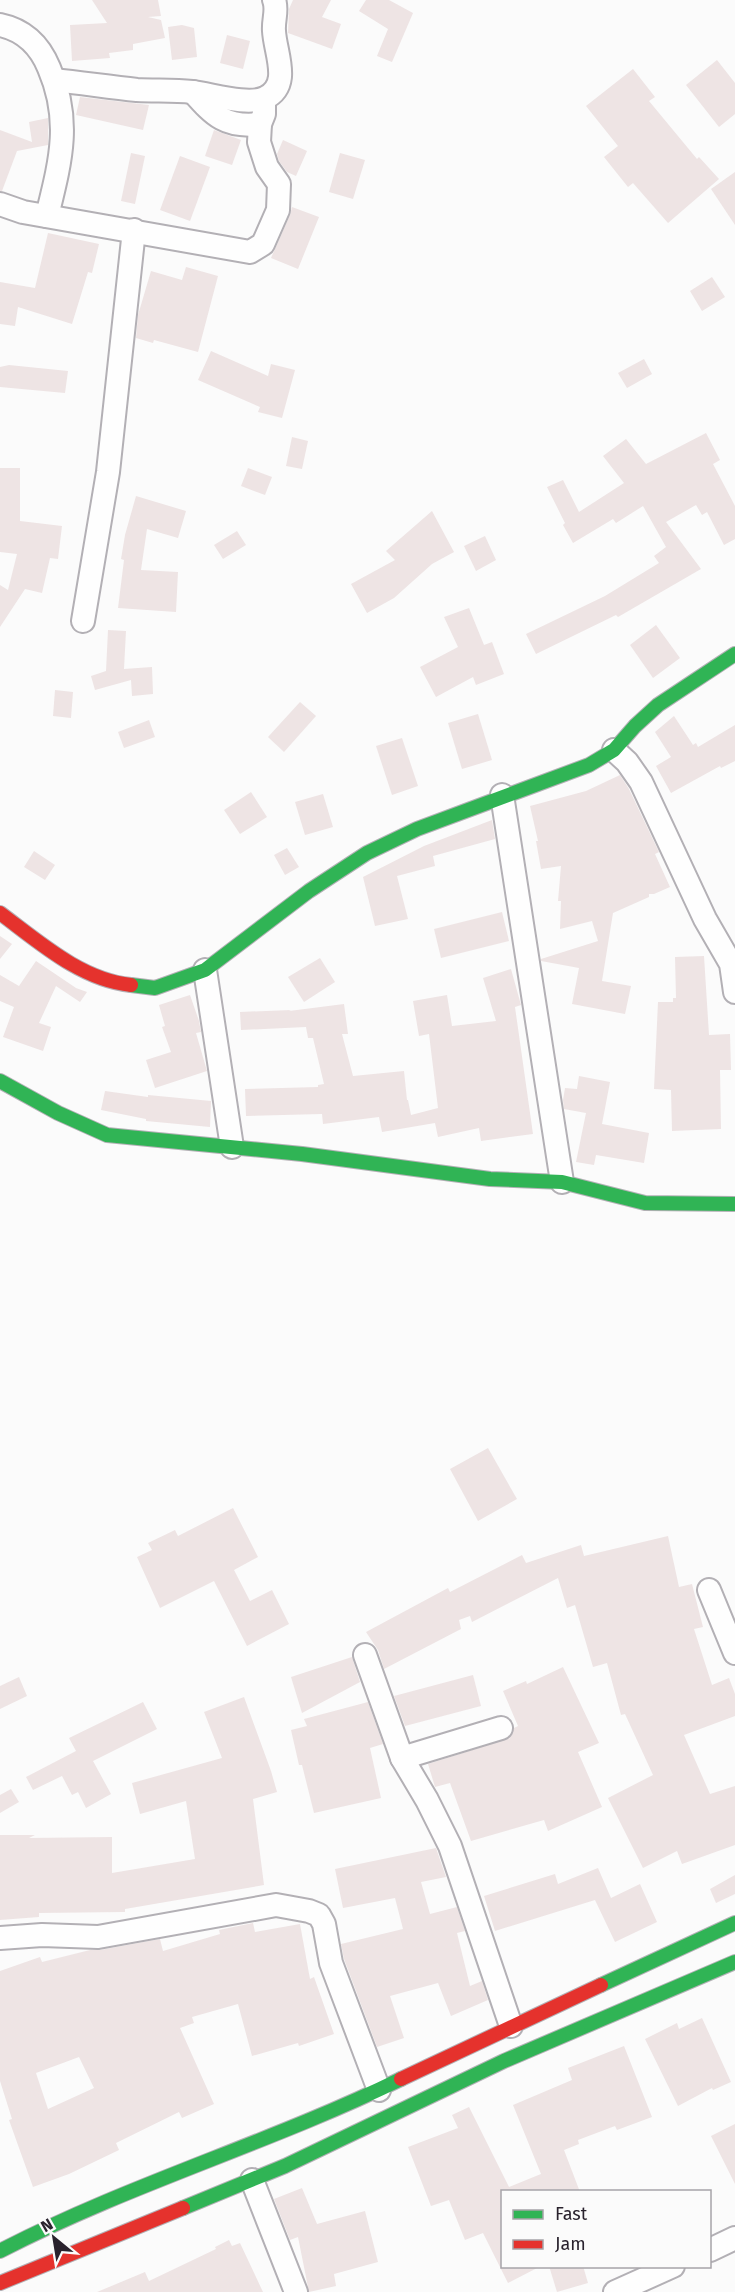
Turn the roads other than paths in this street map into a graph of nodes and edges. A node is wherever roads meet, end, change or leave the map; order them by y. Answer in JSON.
{"nodes":[{"id":1,"x":274,"y":0,"type":"edge"},
{"id":2,"x":0,"y":25,"type":"edge"},
{"id":3,"x":54,"y":80,"type":"junction"},
{"id":4,"x":193,"y":92,"type":"junction"},
{"id":5,"x":264,"y":99,"type":"junction"},
{"id":6,"x":260,"y":124,"type":"junction"},
{"id":7,"x":0,"y":204,"type":"edge"},
{"id":8,"x":48,"y":216,"type":"junction"},
{"id":9,"x":134,"y":231,"type":"junction"},
{"id":10,"x":83,"y":621,"type":"dead end"},
{"id":11,"x":732,"y":663,"type":"edge"},
{"id":12,"x":614,"y":750,"type":"junction"},
{"id":13,"x":502,"y":795,"type":"junction"},
{"id":14,"x":0,"y":913,"type":"edge"},
{"id":15,"x":205,"y":970,"type":"junction"},
{"id":16,"x":735,"y":992,"type":"edge"},
{"id":17,"x":0,"y":1081,"type":"edge"},
{"id":18,"x":232,"y":1148,"type":"junction"},
{"id":19,"x":562,"y":1182,"type":"junction"},
{"id":20,"x":735,"y":1204,"type":"edge"},
{"id":21,"x":709,"y":1590,"type":"dead end"},
{"id":22,"x":735,"y":1653,"type":"edge"},
{"id":23,"x":365,"y":1655,"type":"dead end"},
{"id":24,"x":501,"y":1728,"type":"dead end"},
{"id":25,"x":402,"y":1758,"type":"junction"},
{"id":26,"x":735,"y":1923,"type":"edge"},
{"id":27,"x":0,"y":1938,"type":"edge"},
{"id":28,"x":735,"y":1962,"type":"edge"},
{"id":29,"x":512,"y":2026,"type":"junction"},
{"id":30,"x":379,"y":2090,"type":"junction"},
{"id":31,"x":252,"y":2180,"type":"junction"},
{"id":32,"x":735,"y":2238,"type":"edge"},
{"id":33,"x":711,"y":2250,"type":"edge"},
{"id":34,"x":0,"y":2251,"type":"edge"},
{"id":35,"x":669,"y":2268,"type":"edge"},
{"id":36,"x":0,"y":2283,"type":"edge"},
{"id":37,"x":297,"y":2292,"type":"edge"},
{"id":38,"x":615,"y":2292,"type":"edge"}],
"edges":[{"from":1,"to":5,"type":"street"},
{"from":2,"to":3,"type":"street"},
{"from":3,"to":4,"type":"street"},
{"from":3,"to":8,"type":"street"},
{"from":4,"to":5,"type":"street"},
{"from":4,"to":6,"type":"street"},
{"from":5,"to":6,"type":"street"},
{"from":6,"to":9,"type":"street"},
{"from":7,"to":8,"type":"street"},
{"from":8,"to":9,"type":"street"},
{"from":9,"to":10,"type":"street"},
{"from":11,"to":12,"type":"main road"},
{"from":12,"to":13,"type":"main road"},
{"from":12,"to":16,"type":"street"},
{"from":13,"to":15,"type":"main road"},
{"from":13,"to":19,"type":"street"},
{"from":14,"to":15,"type":"main road"},
{"from":15,"to":18,"type":"street"},
{"from":17,"to":18,"type":"main road"},
{"from":18,"to":19,"type":"main road"},
{"from":19,"to":20,"type":"main road"},
{"from":21,"to":22,"type":"street"},
{"from":23,"to":25,"type":"street"},
{"from":24,"to":25,"type":"street"},
{"from":25,"to":29,"type":"street"},
{"from":26,"to":29,"type":"main road"},
{"from":27,"to":30,"type":"street"},
{"from":28,"to":31,"type":"main road"},
{"from":29,"to":30,"type":"main road"},
{"from":30,"to":34,"type":"main road"},
{"from":31,"to":36,"type":"main road"},
{"from":31,"to":37,"type":"street"},
{"from":32,"to":33,"type":"street"},
{"from":35,"to":38,"type":"street"}]}
